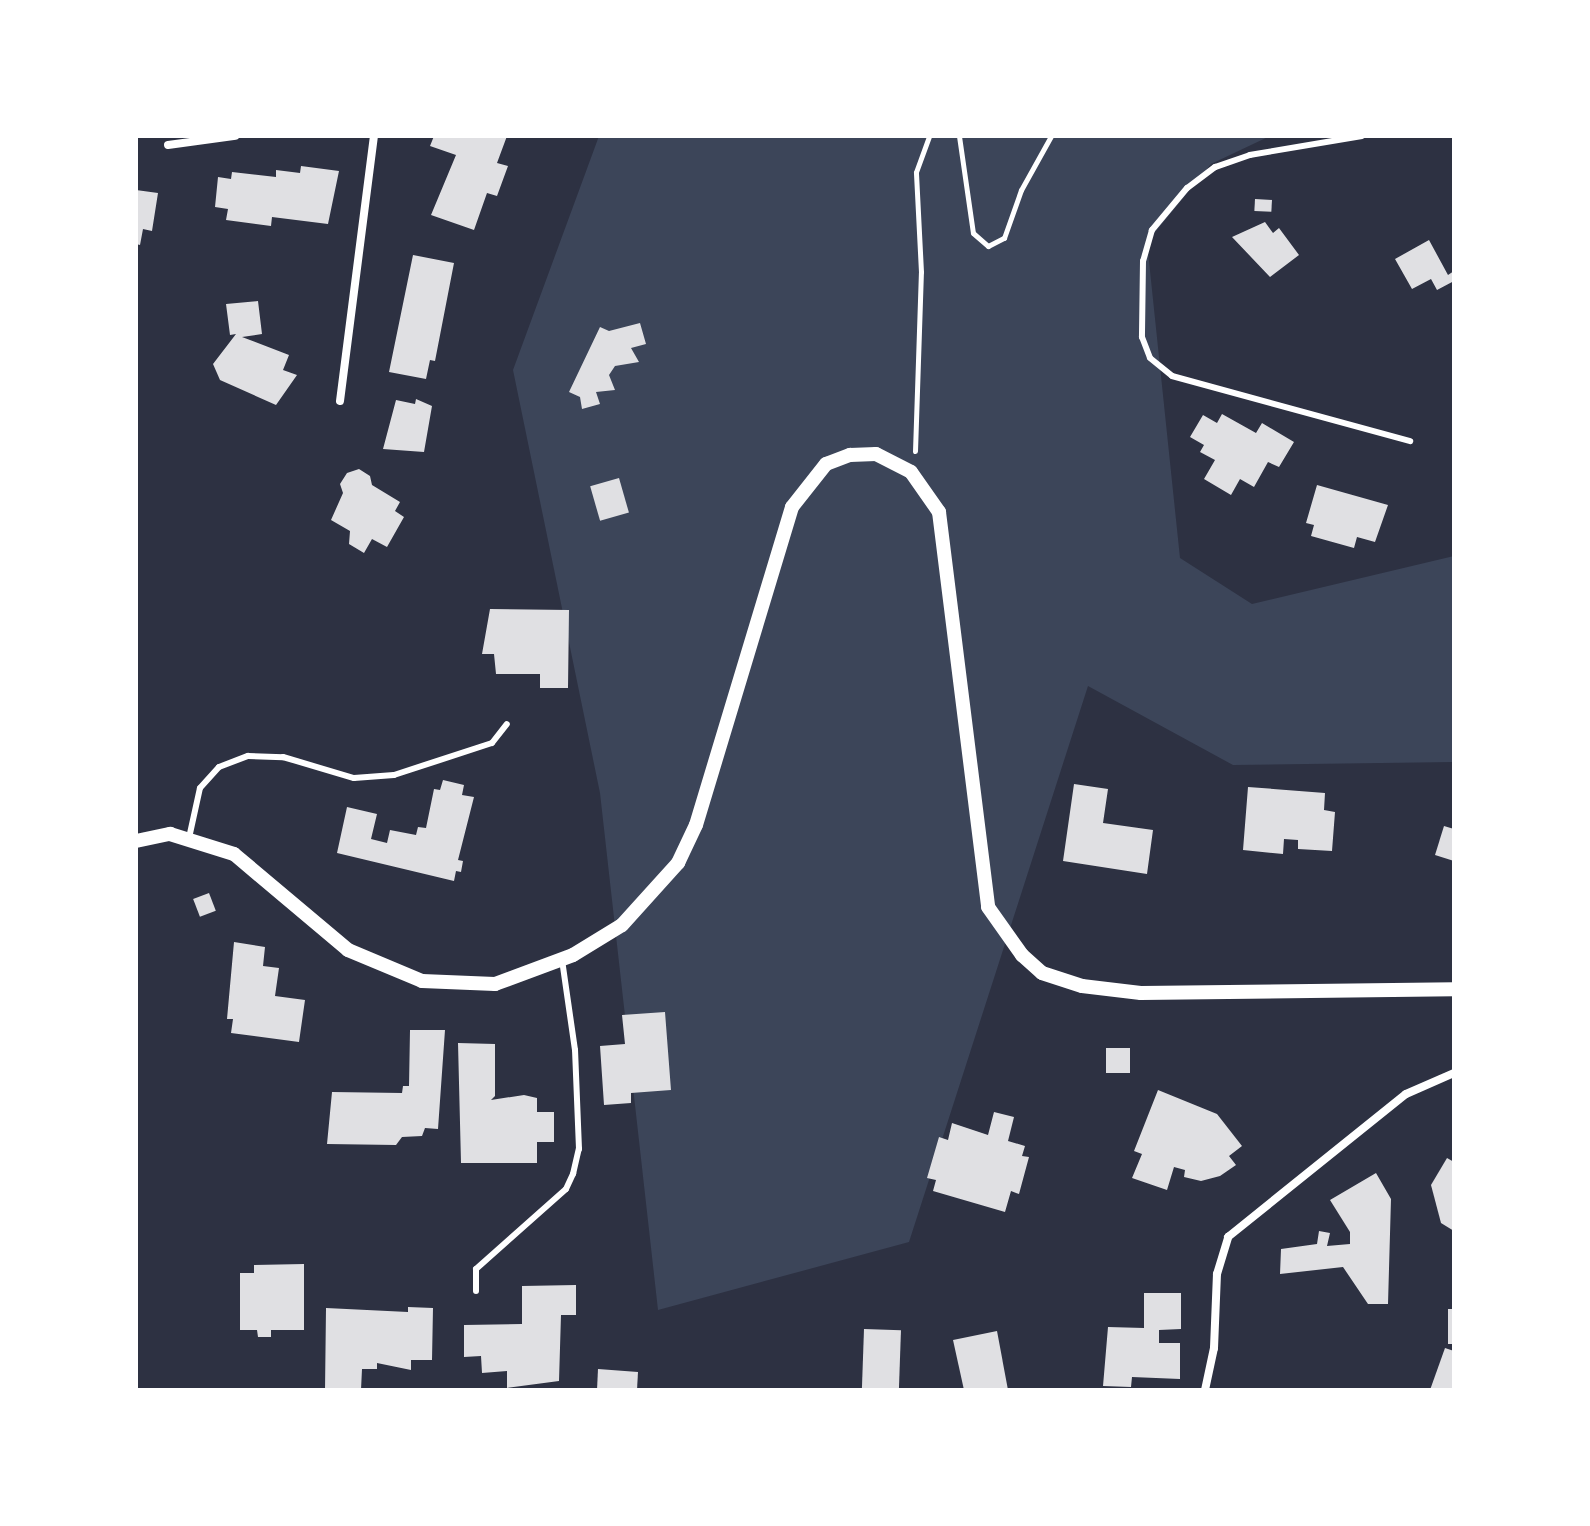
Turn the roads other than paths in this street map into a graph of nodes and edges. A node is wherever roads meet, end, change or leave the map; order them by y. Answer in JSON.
{"nodes":[{"id":1,"x":235,"y":136,"type":"edge"},
{"id":2,"x":374,"y":136,"type":"edge"},
{"id":3,"x":1362,"y":136,"type":"edge"},
{"id":4,"x":168,"y":145,"type":"dead end"},
{"id":5,"x":340,"y":401,"type":"dead end"},
{"id":6,"x":1410,"y":441,"type":"dead end"},
{"id":7,"x":507,"y":724,"type":"dead end"},
{"id":8,"x":189,"y":838,"type":"junction"},
{"id":9,"x":136,"y":841,"type":"edge"},
{"id":10,"x":562,"y":960,"type":"junction"},
{"id":11,"x":1454,"y":989,"type":"edge"},
{"id":12,"x":1454,"y":1073,"type":"edge"},
{"id":13,"x":476,"y":1291,"type":"dead end"},
{"id":14,"x":1205,"y":1390,"type":"edge"}],
"edges":[{"from":1,"to":4,"type":"street"},
{"from":2,"to":5,"type":"street"},
{"from":3,"to":6,"type":"lane"},
{"from":7,"to":8,"type":"lane"},
{"from":8,"to":9,"type":"street"},
{"from":8,"to":10,"type":"street"},
{"from":10,"to":11,"type":"street"},
{"from":10,"to":13,"type":"lane"},
{"from":12,"to":14,"type":"street"}]}
